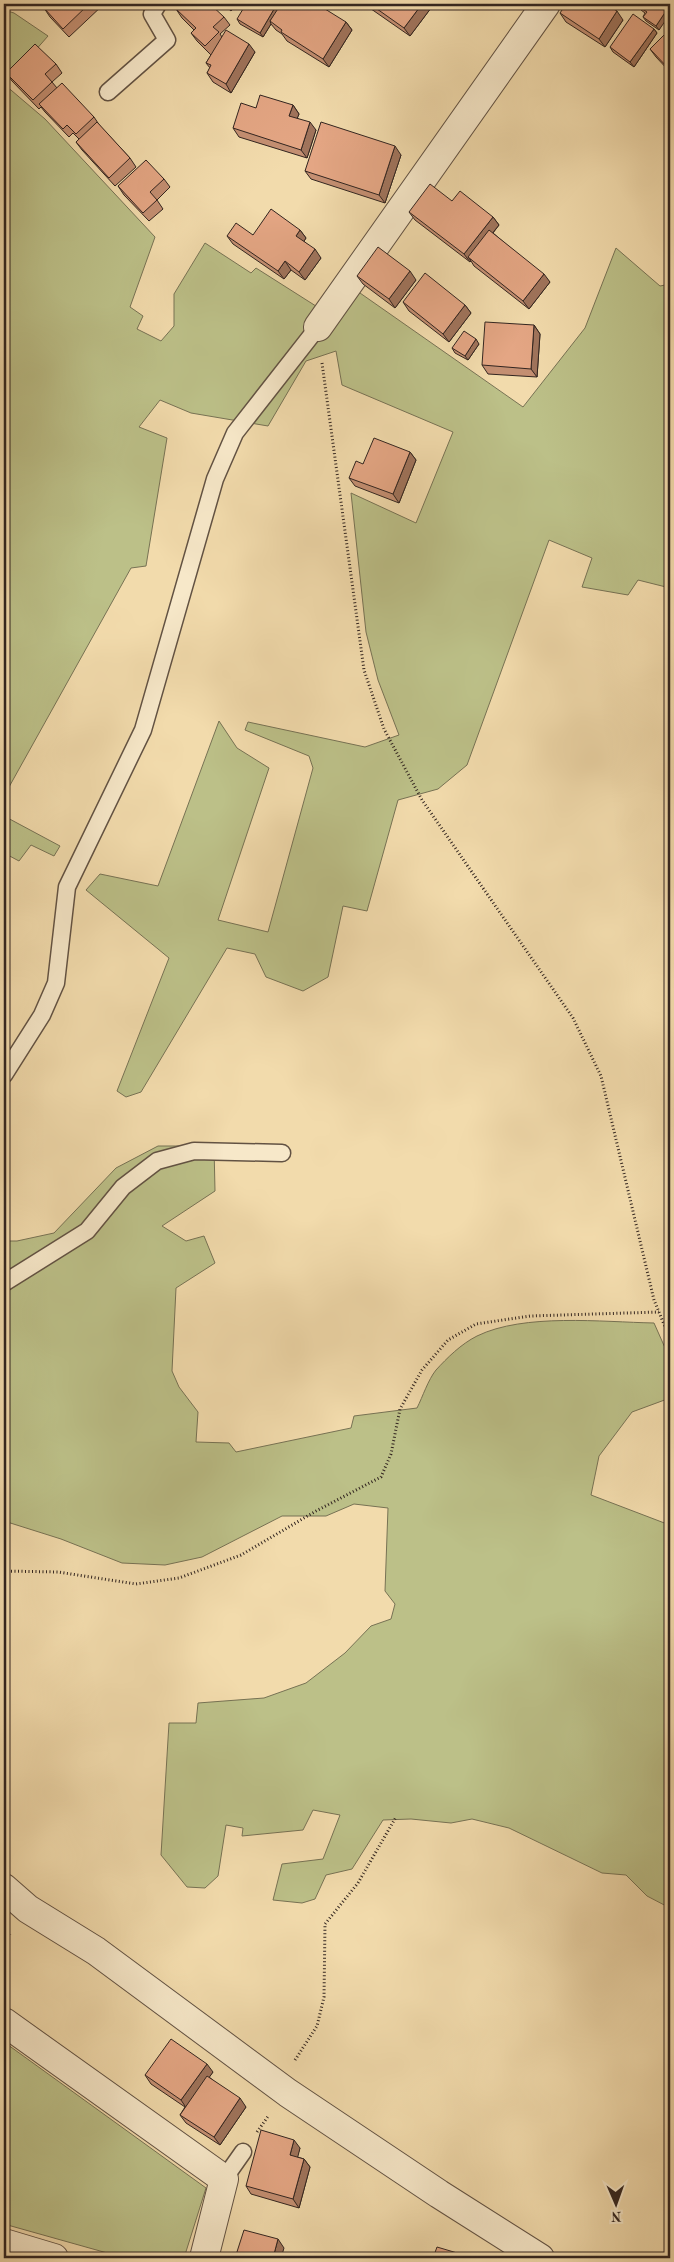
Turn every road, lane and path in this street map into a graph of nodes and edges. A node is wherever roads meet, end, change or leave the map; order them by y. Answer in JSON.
{"nodes":[{"id":1,"x":158,"y":4,"type":"edge"},
{"id":2,"x":546,"y":4,"type":"edge"},
{"id":3,"x":108,"y":92,"type":"dead end"},
{"id":4,"x":318,"y":327,"type":"junction"},
{"id":5,"x":4,"y":1075,"type":"edge"},
{"id":6,"x":282,"y":1153,"type":"dead end"},
{"id":7,"x":4,"y":1283,"type":"edge"},
{"id":8,"x":659,"y":1312,"type":"junction"},
{"id":9,"x":670,"y":1339,"type":"edge"},
{"id":10,"x":4,"y":1571,"type":"edge"},
{"id":11,"x":396,"y":1817,"type":"dead end"},
{"id":12,"x":4,"y":1888,"type":"edge"},
{"id":13,"x":4,"y":2022,"type":"edge"},
{"id":14,"x":283,"y":2093,"type":"junction"},
{"id":15,"x":243,"y":2152,"type":"joint"},
{"id":16,"x":224,"y":2179,"type":"junction"},
{"id":17,"x":4,"y":2243,"type":"edge"},
{"id":18,"x":54,"y":2258,"type":"edge"},
{"id":19,"x":204,"y":2258,"type":"edge"},
{"id":20,"x":540,"y":2258,"type":"edge"}],
"edges":[{"from":1,"to":3,"type":"lane"},
{"from":2,"to":4,"type":"street"},
{"from":4,"to":5,"type":"lane"},
{"from":4,"to":8,"type":"path"},
{"from":6,"to":7,"type":"lane"},
{"from":8,"to":9,"type":"path"},
{"from":8,"to":10,"type":"path"},
{"from":11,"to":14,"type":"path"},
{"from":12,"to":14,"type":"street"},
{"from":13,"to":16,"type":"street"},
{"from":14,"to":15,"type":"path"},
{"from":14,"to":20,"type":"street"},
{"from":15,"to":16,"type":"lane"},
{"from":16,"to":19,"type":"street"},
{"from":17,"to":18,"type":"street"}]}
